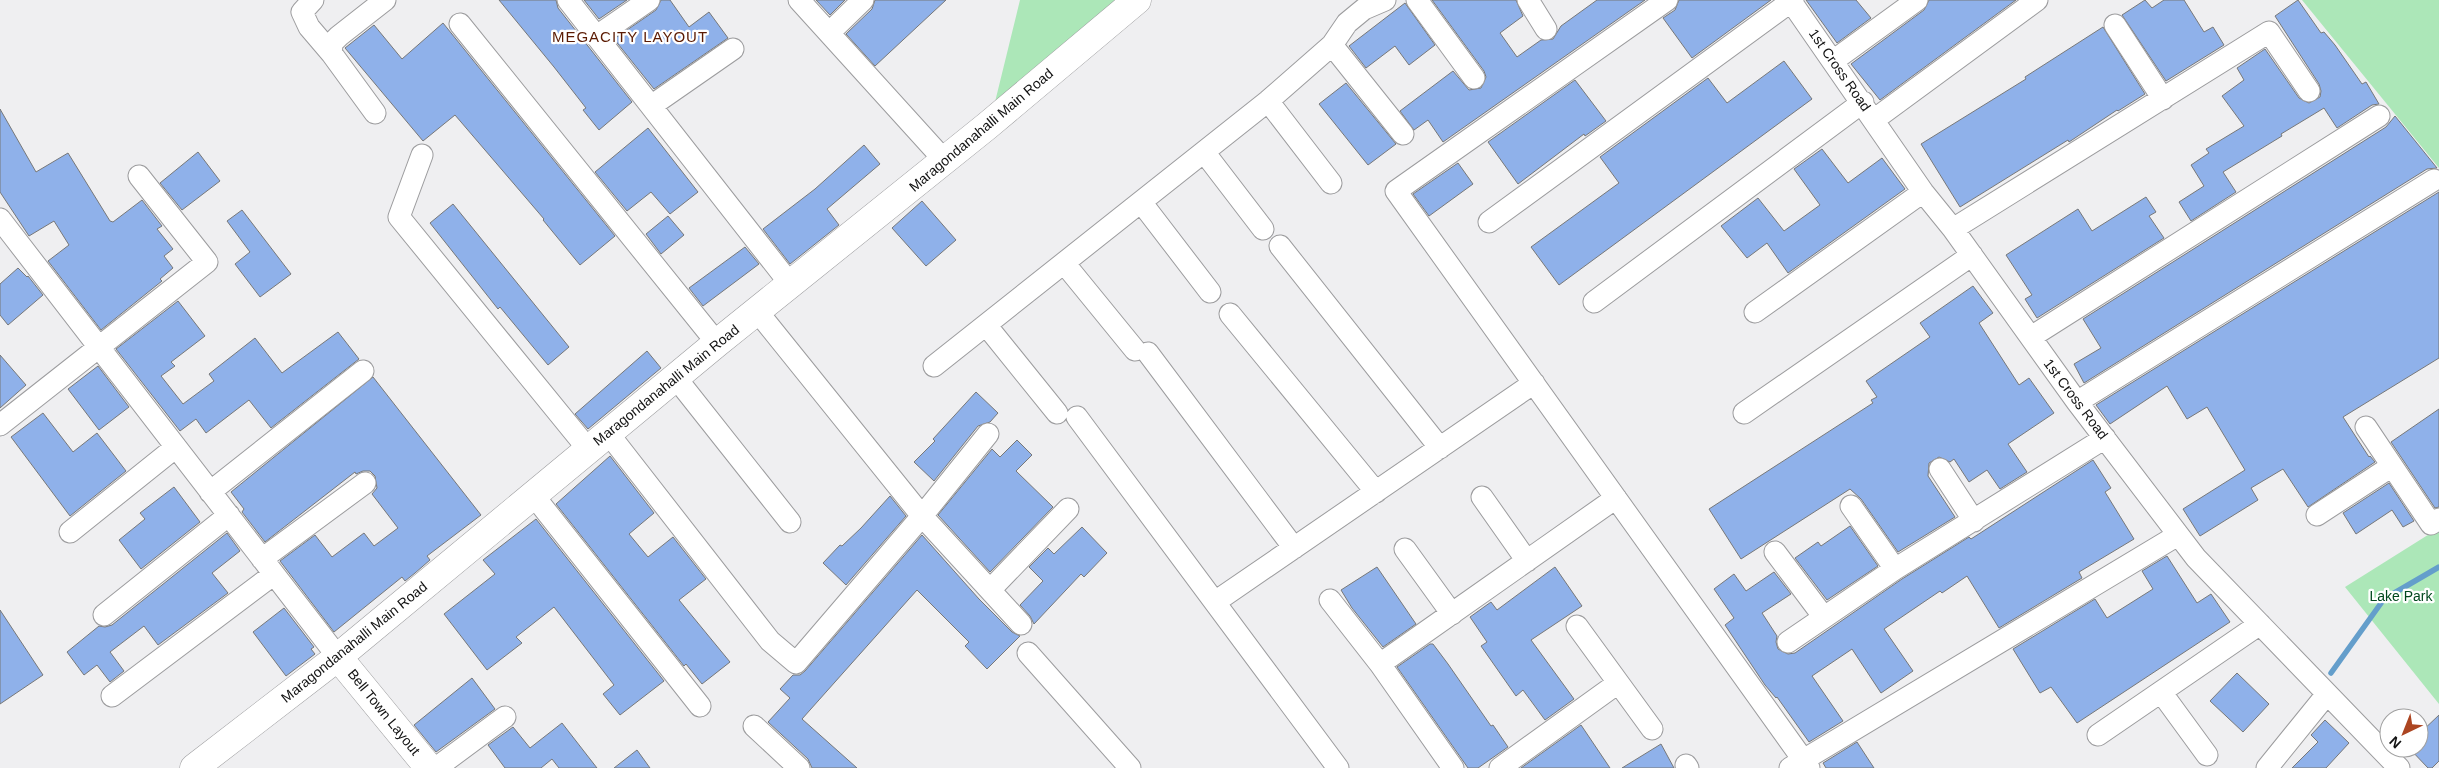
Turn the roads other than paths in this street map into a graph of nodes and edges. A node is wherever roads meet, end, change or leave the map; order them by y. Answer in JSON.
{"nodes":[{"id":1,"x":313,"y":0,"type":"edge"},
{"id":2,"x":385,"y":0,"type":"edge"},
{"id":3,"x":568,"y":0,"type":"edge"},
{"id":4,"x":649,"y":0,"type":"edge"},
{"id":5,"x":799,"y":0,"type":"edge"},
{"id":6,"x":864,"y":0,"type":"edge"},
{"id":7,"x":1137,"y":0,"type":"edge"},
{"id":8,"x":1384,"y":0,"type":"edge"},
{"id":9,"x":1417,"y":0,"type":"edge"},
{"id":10,"x":1528,"y":0,"type":"edge"},
{"id":11,"x":1667,"y":0,"type":"edge"},
{"id":12,"x":1792,"y":0,"type":"edge"},
{"id":13,"x":1916,"y":0,"type":"edge"},
{"id":14,"x":2037,"y":0,"type":"edge"},
{"id":15,"x":460,"y":24,"type":"dead end"},
{"id":16,"x":2115,"y":24,"type":"dead end"},
{"id":17,"x":1546,"y":29,"type":"dead end"},
{"id":18,"x":830,"y":34,"type":"junction"},
{"id":19,"x":597,"y":36,"type":"junction"},
{"id":20,"x":1332,"y":45,"type":"junction"},
{"id":21,"x":733,"y":49,"type":"dead end"},
{"id":22,"x":332,"y":54,"type":"junction"},
{"id":23,"x":1833,"y":62,"type":"junction"},
{"id":24,"x":1474,"y":78,"type":"dead end"},
{"id":25,"x":2308,"y":91,"type":"dead end"},
{"id":26,"x":2163,"y":99,"type":"junction"},
{"id":27,"x":1268,"y":101,"type":"junction"},
{"id":28,"x":651,"y":106,"type":"junction"},
{"id":29,"x":1869,"y":111,"type":"junction"},
{"id":30,"x":375,"y":113,"type":"dead end"},
{"id":31,"x":2379,"y":116,"type":"dead end"},
{"id":32,"x":1403,"y":134,"type":"dead end"},
{"id":33,"x":1204,"y":152,"type":"junction"},
{"id":34,"x":422,"y":155,"type":"dead end"},
{"id":35,"x":945,"y":161,"type":"junction"},
{"id":36,"x":139,"y":176,"type":"dead end"},
{"id":37,"x":2434,"y":180,"type":"dead end"},
{"id":38,"x":1331,"y":183,"type":"dead end"},
{"id":39,"x":1923,"y":192,"type":"junction"},
{"id":40,"x":1140,"y":202,"type":"junction"},
{"id":41,"x":0,"y":220,"type":"edge"},
{"id":42,"x":1490,"y":222,"type":"dead end"},
{"id":43,"x":1263,"y":229,"type":"dead end"},
{"id":44,"x":1953,"y":229,"type":"junction"},
{"id":45,"x":1280,"y":246,"type":"dead end"},
{"id":46,"x":1972,"y":255,"type":"junction"},
{"id":47,"x":1064,"y":263,"type":"junction"},
{"id":48,"x":791,"y":285,"type":"junction"},
{"id":49,"x":1210,"y":292,"type":"dead end"},
{"id":50,"x":1594,"y":302,"type":"dead end"},
{"id":51,"x":757,"y":310,"type":"junction"},
{"id":52,"x":1755,"y":312,"type":"dead end"},
{"id":53,"x":1230,"y":314,"type":"dead end"},
{"id":54,"x":986,"y":325,"type":"junction"},
{"id":55,"x":2031,"y":337,"type":"junction"},
{"id":56,"x":718,"y":343,"type":"junction"},
{"id":57,"x":98,"y":347,"type":"junction"},
{"id":58,"x":934,"y":366,"type":"dead end"},
{"id":59,"x":363,"y":371,"type":"dead end"},
{"id":60,"x":676,"y":378,"type":"junction"},
{"id":61,"x":1534,"y":383,"type":"junction"},
{"id":62,"x":2077,"y":402,"type":"junction"},
{"id":63,"x":1744,"y":413,"type":"dead end"},
{"id":64,"x":0,"y":425,"type":"edge"},
{"id":65,"x":2366,"y":428,"type":"dead end"},
{"id":66,"x":988,"y":434,"type":"dead end"},
{"id":67,"x":2105,"y":438,"type":"junction"},
{"id":68,"x":598,"y":441,"type":"junction"},
{"id":69,"x":176,"y":447,"type":"junction"},
{"id":70,"x":1440,"y":448,"type":"junction"},
{"id":71,"x":2392,"y":466,"type":"junction"},
{"id":72,"x":1940,"y":469,"type":"dead end"},
{"id":73,"x":365,"y":483,"type":"dead end"},
{"id":74,"x":210,"y":492,"type":"junction"},
{"id":75,"x":1376,"y":492,"type":"junction"},
{"id":76,"x":534,"y":496,"type":"junction"},
{"id":77,"x":1482,"y":497,"type":"dead end"},
{"id":78,"x":1616,"y":498,"type":"junction"},
{"id":79,"x":1851,"y":506,"type":"dead end"},
{"id":80,"x":1068,"y":509,"type":"dead end"},
{"id":81,"x":2317,"y":515,"type":"dead end"},
{"id":82,"x":228,"y":516,"type":"junction"},
{"id":83,"x":922,"y":516,"type":"junction"},
{"id":84,"x":2439,"y":519,"type":"edge"},
{"id":85,"x":1974,"y":521,"type":"junction"},
{"id":86,"x":790,"y":522,"type":"dead end"},
{"id":87,"x":70,"y":532,"type":"dead end"},
{"id":88,"x":2178,"y":535,"type":"junction"},
{"id":89,"x":1294,"y":548,"type":"junction"},
{"id":90,"x":1405,"y":549,"type":"dead end"},
{"id":91,"x":1775,"y":552,"type":"dead end"},
{"id":92,"x":1527,"y":561,"type":"junction"},
{"id":93,"x":268,"y":566,"type":"junction"},
{"id":94,"x":1896,"y":569,"type":"junction"},
{"id":95,"x":990,"y":590,"type":"junction"},
{"id":96,"x":1330,"y":600,"type":"dead end"},
{"id":97,"x":1215,"y":602,"type":"junction"},
{"id":98,"x":1452,"y":614,"type":"junction"},
{"id":99,"x":104,"y":615,"type":"dead end"},
{"id":100,"x":1822,"y":616,"type":"junction"},
{"id":101,"x":1021,"y":624,"type":"dead end"},
{"id":102,"x":2260,"y":624,"type":"junction"},
{"id":103,"x":1577,"y":626,"type":"dead end"},
{"id":104,"x":1788,"y":642,"type":"dead end"},
{"id":105,"x":1028,"y":652,"type":"dead end"},
{"id":106,"x":338,"y":657,"type":"junction"},
{"id":107,"x":1380,"y":664,"type":"junction"},
{"id":108,"x":1618,"y":683,"type":"junction"},
{"id":109,"x":2161,"y":692,"type":"junction"},
{"id":110,"x":2327,"y":694,"type":"junction"},
{"id":111,"x":112,"y":696,"type":"dead end"},
{"id":112,"x":700,"y":706,"type":"dead end"},
{"id":113,"x":505,"y":717,"type":"dead end"},
{"id":114,"x":754,"y":726,"type":"dead end"},
{"id":115,"x":1652,"y":729,"type":"dead end"},
{"id":116,"x":2098,"y":735,"type":"dead end"},
{"id":117,"x":2207,"y":755,"type":"dead end"},
{"id":118,"x":1801,"y":765,"type":"edge"},
{"id":119,"x":194,"y":768,"type":"edge"},
{"id":120,"x":429,"y":768,"type":"edge"},
{"id":121,"x":436,"y":768,"type":"edge"},
{"id":122,"x":799,"y":768,"type":"edge"},
{"id":123,"x":1130,"y":768,"type":"edge"},
{"id":124,"x":1338,"y":768,"type":"edge"},
{"id":125,"x":1453,"y":768,"type":"edge"},
{"id":126,"x":1500,"y":768,"type":"edge"},
{"id":127,"x":2267,"y":768,"type":"edge"},
{"id":128,"x":2399,"y":768,"type":"edge"}],
"edges":[{"from":1,"to":22,"type":"street"},
{"from":2,"to":22,"type":"street"},
{"from":3,"to":19,"type":"street"},
{"from":4,"to":19,"type":"street"},
{"from":5,"to":18,"type":"street"},
{"from":6,"to":18,"type":"street"},
{"from":7,"to":35,"type":"street","name":"Maragondanahalli Main Road"},
{"from":8,"to":20,"type":"street"},
{"from":9,"to":24,"type":"street"},
{"from":10,"to":17,"type":"street"},
{"from":11,"to":61,"type":"street"},
{"from":12,"to":23,"type":"street","name":"1st Cross Road"},
{"from":12,"to":42,"type":"street"},
{"from":13,"to":23,"type":"street"},
{"from":14,"to":29,"type":"street"},
{"from":15,"to":56,"type":"street"},
{"from":16,"to":26,"type":"street"},
{"from":18,"to":35,"type":"street"},
{"from":19,"to":28,"type":"street"},
{"from":20,"to":27,"type":"street"},
{"from":20,"to":32,"type":"street"},
{"from":21,"to":28,"type":"street"},
{"from":22,"to":30,"type":"street"},
{"from":23,"to":29,"type":"street","name":"1st Cross Road"},
{"from":25,"to":26,"type":"street"},
{"from":26,"to":44,"type":"street"},
{"from":27,"to":33,"type":"street"},
{"from":27,"to":38,"type":"street"},
{"from":28,"to":48,"type":"street"},
{"from":29,"to":39,"type":"street","name":"1st Cross Road"},
{"from":29,"to":50,"type":"street"},
{"from":31,"to":55,"type":"street"},
{"from":33,"to":40,"type":"street"},
{"from":33,"to":43,"type":"street"},
{"from":34,"to":68,"type":"street"},
{"from":35,"to":48,"type":"street","name":"Maragondanahalli Main Road"},
{"from":36,"to":57,"type":"street"},
{"from":37,"to":62,"type":"street"},
{"from":39,"to":44,"type":"street","name":"1st Cross Road"},
{"from":39,"to":52,"type":"street"},
{"from":40,"to":47,"type":"street"},
{"from":40,"to":49,"type":"street"},
{"from":41,"to":57,"type":"street"},
{"from":44,"to":46,"type":"street","name":"1st Cross Road"},
{"from":45,"to":70,"type":"street"},
{"from":46,"to":55,"type":"street","name":"1st Cross Road"},
{"from":46,"to":63,"type":"street"},
{"from":47,"to":54,"type":"street"},
{"from":47,"to":89,"type":"street"},
{"from":48,"to":51,"type":"street","name":"Maragondanahalli Main Road"},
{"from":51,"to":56,"type":"street","name":"Maragondanahalli Main Road"},
{"from":51,"to":83,"type":"street"},
{"from":53,"to":75,"type":"street"},
{"from":54,"to":58,"type":"street"},
{"from":54,"to":97,"type":"street"},
{"from":55,"to":62,"type":"street","name":"1st Cross Road"},
{"from":56,"to":60,"type":"street","name":"Maragondanahalli Main Road"},
{"from":57,"to":64,"type":"street"},
{"from":57,"to":69,"type":"street"},
{"from":59,"to":74,"type":"street"},
{"from":60,"to":68,"type":"street","name":"Maragondanahalli Main Road"},
{"from":60,"to":86,"type":"street"},
{"from":61,"to":70,"type":"street"},
{"from":61,"to":78,"type":"street"},
{"from":62,"to":67,"type":"street","name":"1st Cross Road"},
{"from":65,"to":71,"type":"street"},
{"from":66,"to":83,"type":"street"},
{"from":67,"to":85,"type":"street"},
{"from":67,"to":88,"type":"street","name":"1st Cross Road"},
{"from":68,"to":76,"type":"street","name":"Maragondanahalli Main Road"},
{"from":68,"to":83,"type":"street"},
{"from":69,"to":74,"type":"street"},
{"from":69,"to":87,"type":"street"},
{"from":70,"to":75,"type":"street"},
{"from":71,"to":81,"type":"street"},
{"from":71,"to":84,"type":"street"},
{"from":72,"to":85,"type":"street"},
{"from":73,"to":93,"type":"street"},
{"from":74,"to":82,"type":"street"},
{"from":75,"to":89,"type":"street"},
{"from":76,"to":106,"type":"street","name":"Maragondanahalli Main Road"},
{"from":76,"to":112,"type":"street"},
{"from":77,"to":92,"type":"street"},
{"from":78,"to":92,"type":"street"},
{"from":78,"to":118,"type":"street"},
{"from":79,"to":94,"type":"street"},
{"from":80,"to":95,"type":"street"},
{"from":82,"to":93,"type":"street"},
{"from":82,"to":99,"type":"street"},
{"from":83,"to":95,"type":"street"},
{"from":85,"to":94,"type":"street"},
{"from":88,"to":102,"type":"street","name":"1st Cross Road"},
{"from":88,"to":118,"type":"street"},
{"from":89,"to":97,"type":"street"},
{"from":90,"to":98,"type":"street"},
{"from":91,"to":100,"type":"street"},
{"from":92,"to":98,"type":"street"},
{"from":93,"to":106,"type":"street"},
{"from":93,"to":111,"type":"street"},
{"from":94,"to":100,"type":"street"},
{"from":95,"to":101,"type":"street"},
{"from":96,"to":107,"type":"street"},
{"from":97,"to":124,"type":"street"},
{"from":98,"to":107,"type":"street"},
{"from":100,"to":104,"type":"street"},
{"from":102,"to":109,"type":"street"},
{"from":102,"to":110,"type":"street","name":"1st Cross Road"},
{"from":103,"to":108,"type":"street"},
{"from":105,"to":123,"type":"street"},
{"from":106,"to":119,"type":"street","name":"Maragondanahalli Main Road"},
{"from":106,"to":120,"type":"street","name":"Bell Town Layout"},
{"from":107,"to":125,"type":"street"},
{"from":108,"to":115,"type":"street"},
{"from":108,"to":126,"type":"street"},
{"from":109,"to":116,"type":"street"},
{"from":109,"to":117,"type":"street"},
{"from":110,"to":127,"type":"street"},
{"from":110,"to":128,"type":"street","name":"1st Cross Road"},
{"from":113,"to":121,"type":"street"},
{"from":114,"to":122,"type":"street"}]}
